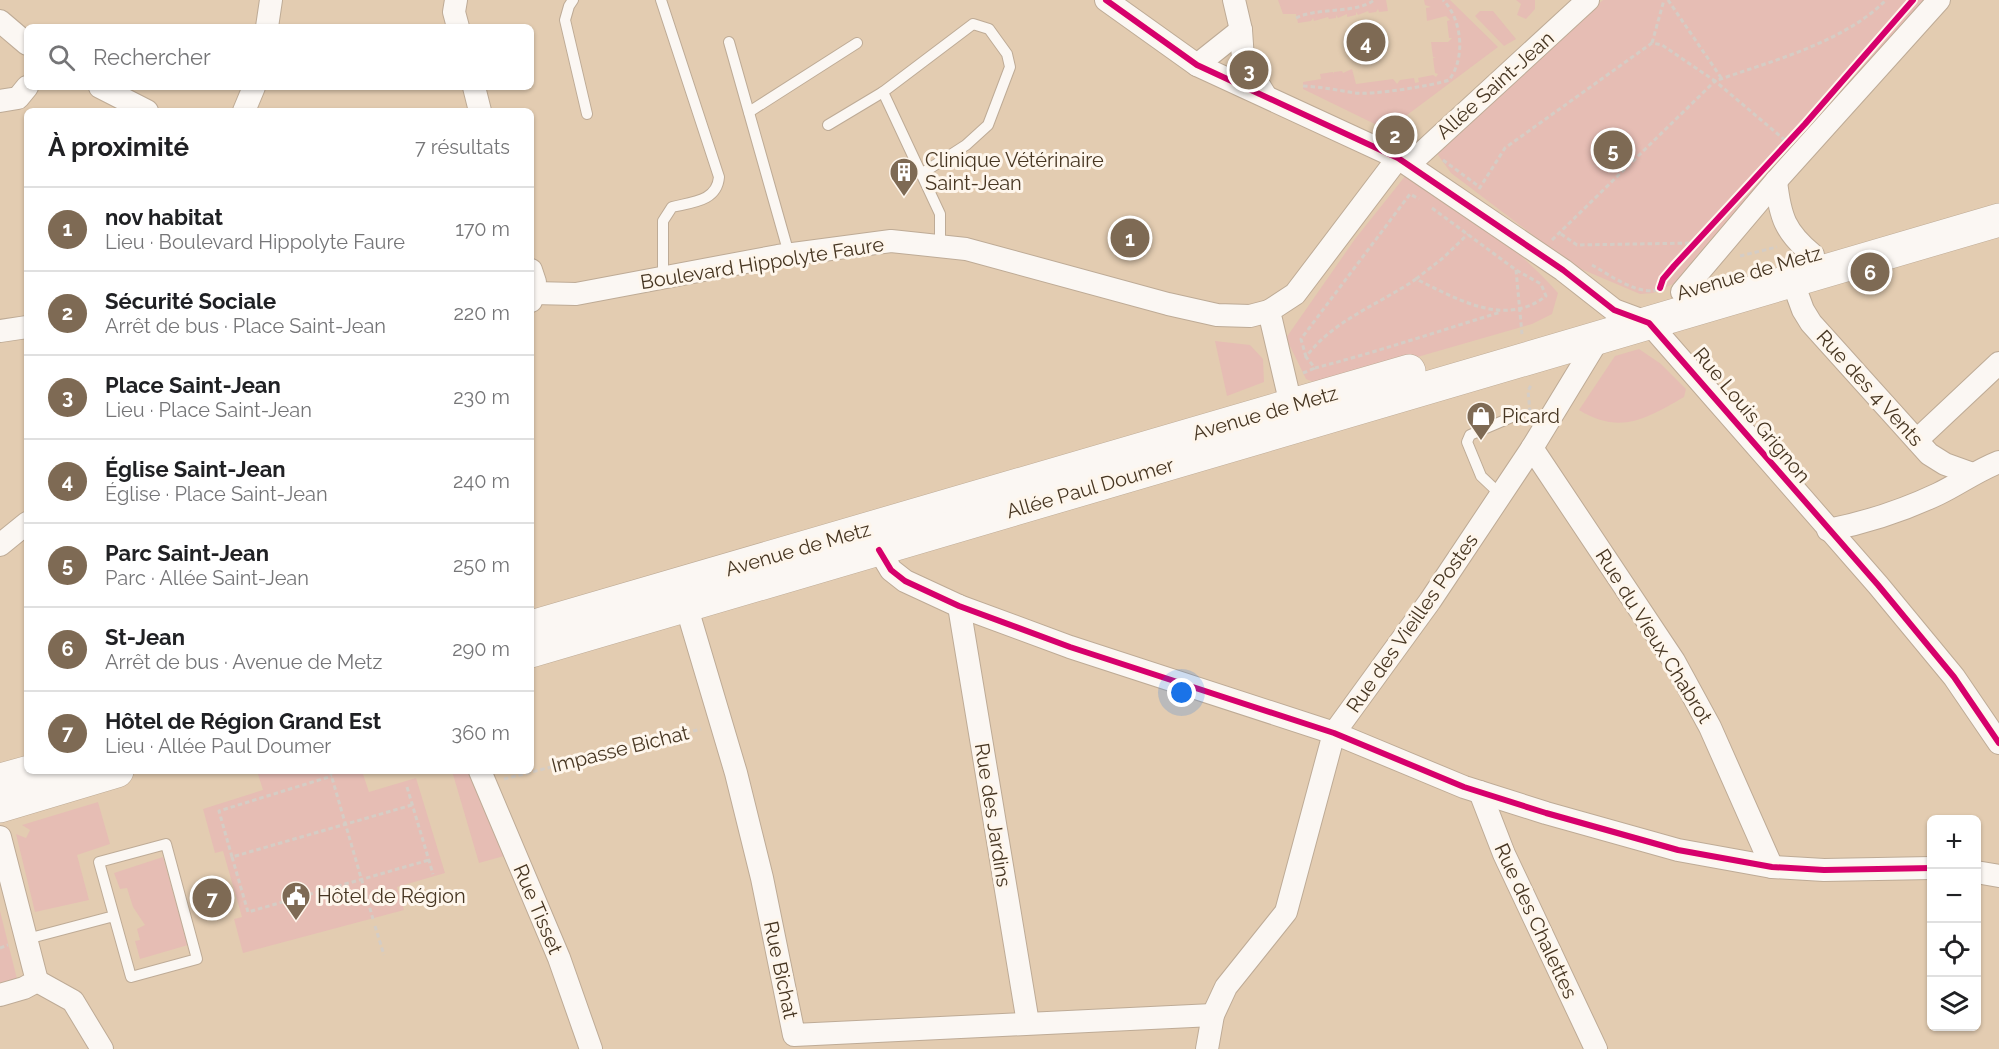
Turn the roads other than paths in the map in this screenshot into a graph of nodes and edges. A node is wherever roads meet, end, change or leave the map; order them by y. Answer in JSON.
{"nodes":[{"id":1,"x":271,"y":0,"type":"edge"},
{"id":2,"x":456,"y":0,"type":"edge"},
{"id":3,"x":573,"y":0,"type":"edge"},
{"id":4,"x":661,"y":0,"type":"edge"},
{"id":5,"x":1106,"y":0,"type":"edge"},
{"id":6,"x":1234,"y":0,"type":"edge"},
{"id":7,"x":1588,"y":0,"type":"edge"},
{"id":8,"x":1939,"y":0,"type":"edge"},
{"id":9,"x":0,"y":21,"type":"edge"},
{"id":10,"x":267,"y":24,"type":"edge"},
{"id":11,"x":457,"y":24,"type":"edge"},
{"id":12,"x":1241,"y":30,"type":"junction"},
{"id":13,"x":24,"y":41,"type":"edge"},
{"id":14,"x":729,"y":42,"type":"dead end"},
{"id":15,"x":857,"y":43,"type":"dead end"},
{"id":16,"x":1187,"y":59,"type":"junction"},
{"id":17,"x":25,"y":90,"type":"edge"},
{"id":18,"x":106,"y":90,"type":"edge"},
{"id":19,"x":253,"y":90,"type":"edge"},
{"id":20,"x":475,"y":90,"type":"edge"},
{"id":21,"x":883,"y":92,"type":"junction"},
{"id":22,"x":1265,"y":95,"type":"junction"},
{"id":23,"x":0,"y":101,"type":"edge"},
{"id":24,"x":141,"y":108,"type":"edge"},
{"id":25,"x":245,"y":108,"type":"edge"},
{"id":26,"x":479,"y":108,"type":"edge"},
{"id":27,"x":749,"y":112,"type":"junction"},
{"id":28,"x":587,"y":114,"type":"dead end"},
{"id":29,"x":828,"y":125,"type":"dead end"},
{"id":30,"x":1398,"y":158,"type":"junction"},
{"id":31,"x":921,"y":174,"type":"junction"},
{"id":32,"x":1776,"y":181,"type":"junction"},
{"id":33,"x":1999,"y":201,"type":"edge"},
{"id":34,"x":1999,"y":220,"type":"edge"},
{"id":35,"x":940,"y":246,"type":"junction"},
{"id":36,"x":1800,"y":249,"type":"junction"},
{"id":37,"x":789,"y":254,"type":"junction"},
{"id":38,"x":663,"y":278,"type":"junction"},
{"id":39,"x":1792,"y":280,"type":"junction"},
{"id":40,"x":1676,"y":294,"type":"junction"},
{"id":41,"x":534,"y":297,"type":"edge"},
{"id":42,"x":1269,"y":311,"type":"junction"},
{"id":43,"x":1649,"y":323,"type":"junction"},
{"id":44,"x":1607,"y":324,"type":"junction"},
{"id":45,"x":24,"y":327,"type":"edge"},
{"id":46,"x":0,"y":331,"type":"edge"},
{"id":47,"x":1999,"y":363,"type":"edge"},
{"id":48,"x":1291,"y":405,"type":"junction"},
{"id":49,"x":1512,"y":417,"type":"dead end"},
{"id":50,"x":1917,"y":440,"type":"junction"},
{"id":51,"x":1532,"y":448,"type":"junction"},
{"id":52,"x":1999,"y":462,"type":"edge"},
{"id":53,"x":1971,"y":473,"type":"junction"},
{"id":54,"x":1501,"y":495,"type":"junction"},
{"id":55,"x":24,"y":525,"type":"edge"},
{"id":56,"x":1828,"y":530,"type":"junction"},
{"id":57,"x":0,"y":545,"type":"edge"},
{"id":58,"x":879,"y":549,"type":"junction"},
{"id":59,"x":686,"y":606,"type":"junction"},
{"id":60,"x":959,"y":606,"type":"junction"},
{"id":61,"x":534,"y":626,"type":"edge"},
{"id":62,"x":534,"y":650,"type":"edge"},
{"id":63,"x":1334,"y":733,"type":"junction"},
{"id":64,"x":1999,"y":743,"type":"edge"},
{"id":65,"x":24,"y":773,"type":"edge"},
{"id":66,"x":107,"y":774,"type":"edge"},
{"id":67,"x":483,"y":777,"type":"edge"},
{"id":68,"x":0,"y":780,"type":"edge"},
{"id":69,"x":1480,"y":792,"type":"junction"},
{"id":70,"x":0,"y":806,"type":"edge"},
{"id":71,"x":0,"y":837,"type":"edge"},
{"id":72,"x":1772,"y":867,"type":"junction"},
{"id":73,"x":1927,"y":868,"type":"edge"},
{"id":74,"x":1981,"y":873,"type":"edge"},
{"id":75,"x":1999,"y":876,"type":"edge"},
{"id":76,"x":114,"y":916,"type":"junction"},
{"id":77,"x":27,"y":939,"type":"junction"},
{"id":78,"x":37,"y":981,"type":"junction"},
{"id":79,"x":0,"y":995,"type":"edge"},
{"id":80,"x":1213,"y":1015,"type":"junction"},
{"id":81,"x":1028,"y":1023,"type":"junction"},
{"id":82,"x":795,"y":1042,"type":"edge"},
{"id":83,"x":102,"y":1049,"type":"edge"},
{"id":84,"x":591,"y":1049,"type":"edge"},
{"id":85,"x":1207,"y":1049,"type":"edge"},
{"id":86,"x":1596,"y":1049,"type":"edge"}],
"edges":[{"from":1,"to":10,"type":"street"},
{"from":2,"to":11,"type":"street"},
{"from":3,"to":28,"type":"lane"},
{"from":4,"to":38,"type":"lane"},
{"from":5,"to":16,"type":"street"},
{"from":6,"to":12,"type":"street"},
{"from":7,"to":30,"type":"street","name":"Allée Saint-Jean"},
{"from":8,"to":32,"type":"street"},
{"from":9,"to":13,"type":"street"},
{"from":12,"to":16,"type":"street"},
{"from":12,"to":22,"type":"street"},
{"from":14,"to":27,"type":"lane"},
{"from":15,"to":27,"type":"lane"},
{"from":16,"to":22,"type":"street"},
{"from":17,"to":23,"type":"street"},
{"from":18,"to":24,"type":"street"},
{"from":19,"to":25,"type":"street"},
{"from":20,"to":26,"type":"street"},
{"from":21,"to":29,"type":"lane"},
{"from":21,"to":31,"type":"lane"},
{"from":21,"to":31,"type":"lane"},
{"from":22,"to":30,"type":"street"},
{"from":27,"to":37,"type":"lane"},
{"from":30,"to":42,"type":"street","name":"Boulevard Hippolyte Faure"},
{"from":30,"to":44,"type":"street"},
{"from":31,"to":35,"type":"lane"},
{"from":32,"to":36,"type":"street"},
{"from":32,"to":40,"type":"street"},
{"from":33,"to":36,"type":"main road","name":"Avenue de Metz"},
{"from":34,"to":39,"type":"main road","name":"Avenue de Metz"},
{"from":35,"to":37,"type":"street","name":"Boulevard Hippolyte Faure"},
{"from":35,"to":42,"type":"street","name":"Boulevard Hippolyte Faure"},
{"from":36,"to":40,"type":"main road","name":"Avenue de Metz"},
{"from":37,"to":38,"type":"street","name":"Boulevard Hippolyte Faure"},
{"from":38,"to":41,"type":"street","name":"Boulevard Hippolyte Faure"},
{"from":39,"to":40,"type":"main road","name":"Avenue de Metz"},
{"from":39,"to":50,"type":"street","name":"Rue des 4 Vents"},
{"from":40,"to":43,"type":"main road","name":"Allée Paul Doumer"},
{"from":40,"to":44,"type":"main road","name":"Avenue de Metz"},
{"from":42,"to":48,"type":"street"},
{"from":43,"to":44,"type":"main road","name":"Allée Paul Doumer"},
{"from":43,"to":56,"type":"street","name":"Rue Louis Grignon"},
{"from":44,"to":48,"type":"main road","name":"Avenue de Metz"},
{"from":44,"to":51,"type":"street","name":"Rue des Vieilles Postes"},
{"from":44,"to":58,"type":"main road","name":"Allée Paul Doumer"},
{"from":45,"to":46,"type":"street"},
{"from":47,"to":50,"type":"street"},
{"from":48,"to":61,"type":"main road","name":"Avenue de Metz"},
{"from":49,"to":54,"type":"lane"},
{"from":50,"to":53,"type":"street","name":"Rue des 4 Vents"},
{"from":51,"to":54,"type":"street","name":"Rue des Vieilles Postes"},
{"from":51,"to":72,"type":"street","name":"Rue du Vieux Chabrot"},
{"from":52,"to":53,"type":"street"},
{"from":53,"to":56,"type":"street"},
{"from":54,"to":63,"type":"street","name":"Rue des Vieilles Postes"},
{"from":55,"to":57,"type":"street"},
{"from":56,"to":64,"type":"street","name":"Rue Louis Grignon"},
{"from":58,"to":59,"type":"main road","name":"Allée Paul Doumer"},
{"from":58,"to":60,"type":"street"},
{"from":59,"to":62,"type":"main road","name":"Allée Paul Doumer"},
{"from":59,"to":82,"type":"street","name":"Rue Bichat"},
{"from":60,"to":63,"type":"street"},
{"from":60,"to":81,"type":"street","name":"Rue des Jardins"},
{"from":63,"to":69,"type":"street"},
{"from":63,"to":80,"type":"street","name":"Rue des Vieilles Postes"},
{"from":65,"to":68,"type":"main road"},
{"from":66,"to":70,"type":"main road"},
{"from":67,"to":84,"type":"street","name":"Rue Tisset"},
{"from":69,"to":72,"type":"street"},
{"from":69,"to":86,"type":"street","name":"Rue des Chalettes"},
{"from":71,"to":77,"type":"street"},
{"from":72,"to":73,"type":"street"},
{"from":74,"to":75,"type":"street"},
{"from":76,"to":76,"type":"lane"},
{"from":76,"to":77,"type":"lane"},
{"from":77,"to":78,"type":"street"},
{"from":78,"to":79,"type":"street"},
{"from":78,"to":83,"type":"street"},
{"from":80,"to":81,"type":"street","name":"Rue Bichat"},
{"from":80,"to":85,"type":"street","name":"Rue des Vieilles Postes"},
{"from":81,"to":82,"type":"street","name":"Rue Bichat"}]}
